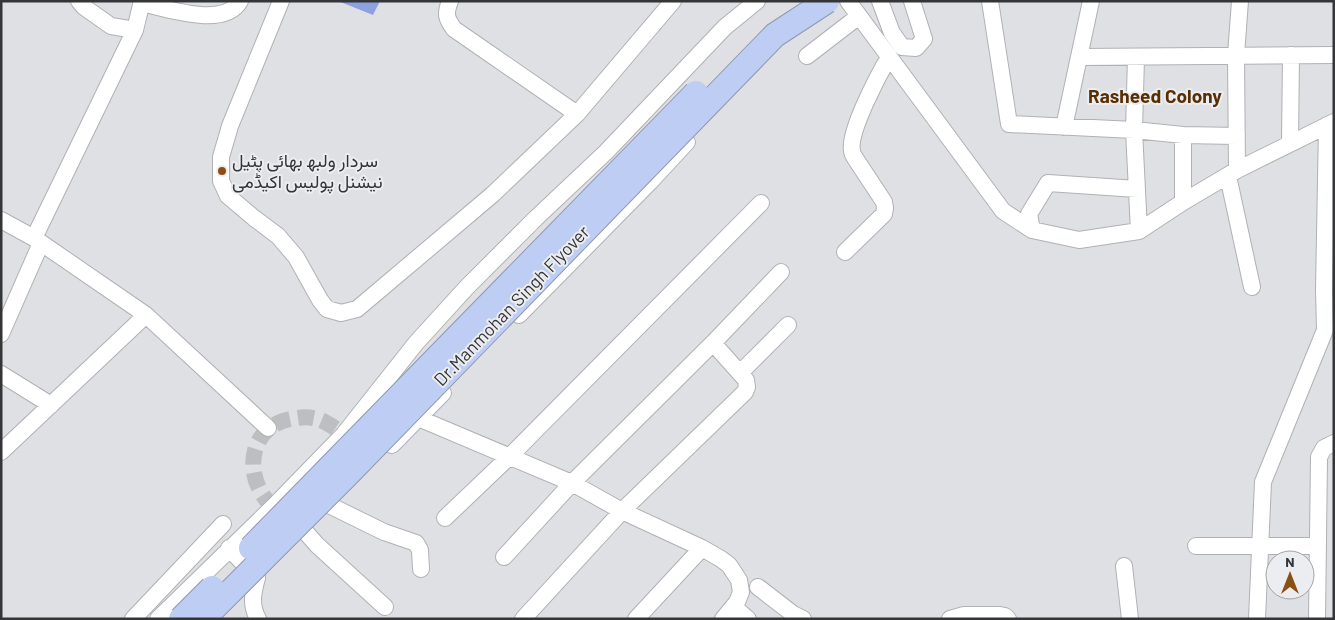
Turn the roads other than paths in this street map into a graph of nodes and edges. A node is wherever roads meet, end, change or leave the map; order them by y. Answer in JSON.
{"nodes":[{"id":1,"x":80,"y":1,"type":"edge"},
{"id":2,"x":240,"y":1,"type":"edge"},
{"id":3,"x":281,"y":1,"type":"edge"},
{"id":4,"x":450,"y":1,"type":"edge"},
{"id":5,"x":674,"y":1,"type":"edge"},
{"id":6,"x":757,"y":1,"type":"edge"},
{"id":7,"x":800,"y":1,"type":"edge"},
{"id":8,"x":827,"y":1,"type":"edge"},
{"id":9,"x":841,"y":1,"type":"edge"},
{"id":10,"x":848,"y":1,"type":"edge"},
{"id":11,"x":880,"y":1,"type":"edge"},
{"id":12,"x":912,"y":1,"type":"edge"},
{"id":13,"x":990,"y":1,"type":"edge"},
{"id":14,"x":1091,"y":1,"type":"edge"},
{"id":15,"x":1240,"y":1,"type":"edge"},
{"id":16,"x":141,"y":2,"type":"edge"},
{"id":17,"x":859,"y":16,"type":"junction"},
{"id":18,"x":135,"y":30,"type":"junction"},
{"id":19,"x":1236,"y":55,"type":"junction"},
{"id":20,"x":1292,"y":55,"type":"junction"},
{"id":21,"x":1334,"y":55,"type":"edge"},
{"id":22,"x":807,"y":56,"type":"dead end"},
{"id":23,"x":889,"y":57,"type":"junction"},
{"id":24,"x":1080,"y":57,"type":"junction"},
{"id":25,"x":1136,"y":57,"type":"junction"},
{"id":26,"x":576,"y":114,"type":"junction"},
{"id":27,"x":1330,"y":124,"type":"edge"},
{"id":28,"x":1064,"y":127,"type":"junction"},
{"id":29,"x":1134,"y":130,"type":"junction"},
{"id":30,"x":1184,"y":135,"type":"junction"},
{"id":31,"x":1237,"y":136,"type":"junction"},
{"id":32,"x":1290,"y":143,"type":"junction"},
{"id":33,"x":1232,"y":173,"type":"junction"},
{"id":34,"x":1329,"y":186,"type":"edge"},
{"id":35,"x":1137,"y":189,"type":"junction"},
{"id":36,"x":1183,"y":202,"type":"junction"},
{"id":37,"x":761,"y":203,"type":"dead end"},
{"id":38,"x":1,"y":220,"type":"edge"},
{"id":39,"x":1032,"y":230,"type":"junction"},
{"id":40,"x":1139,"y":231,"type":"junction"},
{"id":41,"x":1329,"y":238,"type":"edge"},
{"id":42,"x":38,"y":241,"type":"junction"},
{"id":43,"x":845,"y":252,"type":"dead end"},
{"id":44,"x":782,"y":272,"type":"dead end"},
{"id":45,"x":1252,"y":288,"type":"dead end"},
{"id":46,"x":1329,"y":290,"type":"edge"},
{"id":47,"x":146,"y":315,"type":"junction"},
{"id":48,"x":788,"y":325,"type":"dead end"},
{"id":49,"x":1,"y":334,"type":"edge"},
{"id":50,"x":713,"y":343,"type":"junction"},
{"id":51,"x":740,"y":373,"type":"junction"},
{"id":52,"x":1,"y":374,"type":"edge"},
{"id":53,"x":374,"y":397,"type":"junction"},
{"id":54,"x":51,"y":405,"type":"junction"},
{"id":55,"x":419,"y":419,"type":"junction"},
{"id":56,"x":268,"y":428,"type":"dead end"},
{"id":57,"x":1334,"y":443,"type":"edge"},
{"id":58,"x":1,"y":452,"type":"edge"},
{"id":59,"x":510,"y":456,"type":"junction"},
{"id":60,"x":572,"y":483,"type":"junction"},
{"id":61,"x":327,"y":504,"type":"junction"},
{"id":62,"x":622,"y":511,"type":"junction"},
{"id":63,"x":445,"y":518,"type":"dead end"},
{"id":64,"x":223,"y":524,"type":"dead end"},
{"id":65,"x":303,"y":529,"type":"junction"},
{"id":66,"x":1196,"y":546,"type":"dead end"},
{"id":67,"x":1260,"y":546,"type":"junction"},
{"id":68,"x":1317,"y":546,"type":"junction"},
{"id":69,"x":229,"y":548,"type":"junction"},
{"id":70,"x":702,"y":548,"type":"junction"},
{"id":71,"x":504,"y":556,"type":"dead end"},
{"id":72,"x":1124,"y":566,"type":"dead end"},
{"id":73,"x":421,"y":569,"type":"dead end"},
{"id":74,"x":257,"y":578,"type":"junction"},
{"id":75,"x":758,"y":587,"type":"dead end"},
{"id":76,"x":385,"y":606,"type":"dead end"},
{"id":77,"x":728,"y":613,"type":"edge"},
{"id":78,"x":133,"y":619,"type":"edge"},
{"id":79,"x":158,"y":619,"type":"edge"},
{"id":80,"x":181,"y":619,"type":"edge"},
{"id":81,"x":203,"y":619,"type":"edge"},
{"id":82,"x":216,"y":619,"type":"edge"},
{"id":83,"x":258,"y":619,"type":"edge"},
{"id":84,"x":523,"y":619,"type":"edge"},
{"id":85,"x":636,"y":619,"type":"edge"},
{"id":86,"x":748,"y":619,"type":"edge"},
{"id":87,"x":803,"y":619,"type":"edge"},
{"id":88,"x":950,"y":619,"type":"edge"},
{"id":89,"x":1008,"y":619,"type":"edge"},
{"id":90,"x":1130,"y":619,"type":"edge"},
{"id":91,"x":1257,"y":619,"type":"edge"},
{"id":92,"x":1316,"y":619,"type":"edge"}],
"edges":[{"from":1,"to":18,"type":"street"},
{"from":2,"to":16,"type":"street"},
{"from":3,"to":26,"type":"street"},
{"from":4,"to":26,"type":"street"},
{"from":5,"to":26,"type":"street"},
{"from":6,"to":53,"type":"street"},
{"from":7,"to":80,"type":"highway","name":"Dr.Manmohan Singh Flyover","bridge":true},
{"from":8,"to":81,"type":"highway","name":"Dr.Manmohan Singh Flyover","bridge":true},
{"from":9,"to":55,"type":"street"},
{"from":10,"to":17,"type":"street"},
{"from":11,"to":12,"type":"street"},
{"from":13,"to":28,"type":"street"},
{"from":14,"to":24,"type":"street"},
{"from":15,"to":19,"type":"street"},
{"from":16,"to":18,"type":"street"},
{"from":17,"to":22,"type":"street"},
{"from":17,"to":23,"type":"street"},
{"from":18,"to":42,"type":"street"},
{"from":19,"to":20,"type":"street"},
{"from":19,"to":25,"type":"street"},
{"from":19,"to":31,"type":"street"},
{"from":20,"to":21,"type":"street"},
{"from":20,"to":32,"type":"street"},
{"from":23,"to":39,"type":"street"},
{"from":23,"to":43,"type":"street"},
{"from":24,"to":25,"type":"street"},
{"from":24,"to":28,"type":"street"},
{"from":25,"to":29,"type":"street"},
{"from":27,"to":32,"type":"street"},
{"from":27,"to":34,"type":"street"},
{"from":28,"to":29,"type":"street"},
{"from":29,"to":30,"type":"street"},
{"from":29,"to":35,"type":"street"},
{"from":30,"to":31,"type":"street"},
{"from":30,"to":36,"type":"street"},
{"from":31,"to":33,"type":"street"},
{"from":32,"to":33,"type":"street"},
{"from":33,"to":36,"type":"street"},
{"from":33,"to":45,"type":"street"},
{"from":34,"to":41,"type":"street"},
{"from":35,"to":39,"type":"street"},
{"from":35,"to":40,"type":"street"},
{"from":36,"to":40,"type":"street"},
{"from":37,"to":59,"type":"street"},
{"from":38,"to":42,"type":"street"},
{"from":39,"to":40,"type":"street"},
{"from":41,"to":46,"type":"street"},
{"from":42,"to":47,"type":"street"},
{"from":42,"to":49,"type":"street"},
{"from":44,"to":50,"type":"street"},
{"from":46,"to":67,"type":"street"},
{"from":47,"to":54,"type":"street"},
{"from":47,"to":56,"type":"street"},
{"from":48,"to":51,"type":"street"},
{"from":50,"to":51,"type":"street"},
{"from":50,"to":60,"type":"street"},
{"from":51,"to":62,"type":"street"},
{"from":52,"to":54,"type":"street"},
{"from":53,"to":55,"type":"street"},
{"from":53,"to":69,"type":"street"},
{"from":54,"to":58,"type":"street"},
{"from":55,"to":59,"type":"street"},
{"from":55,"to":61,"type":"street"},
{"from":57,"to":68,"type":"street"},
{"from":59,"to":60,"type":"street"},
{"from":59,"to":63,"type":"street"},
{"from":60,"to":62,"type":"street"},
{"from":60,"to":71,"type":"street"},
{"from":61,"to":65,"type":"street"},
{"from":61,"to":73,"type":"street"},
{"from":62,"to":70,"type":"street"},
{"from":62,"to":84,"type":"street"},
{"from":64,"to":78,"type":"street"},
{"from":65,"to":74,"type":"street"},
{"from":65,"to":76,"type":"street"},
{"from":66,"to":67,"type":"street"},
{"from":67,"to":68,"type":"street"},
{"from":67,"to":91,"type":"street"},
{"from":68,"to":92,"type":"street"},
{"from":69,"to":74,"type":"street"},
{"from":69,"to":79,"type":"street"},
{"from":70,"to":77,"type":"street"},
{"from":70,"to":85,"type":"street"},
{"from":72,"to":90,"type":"street"},
{"from":74,"to":82,"type":"street"},
{"from":74,"to":83,"type":"street"},
{"from":75,"to":87,"type":"street"},
{"from":77,"to":86,"type":"street"},
{"from":88,"to":89,"type":"street"}]}
